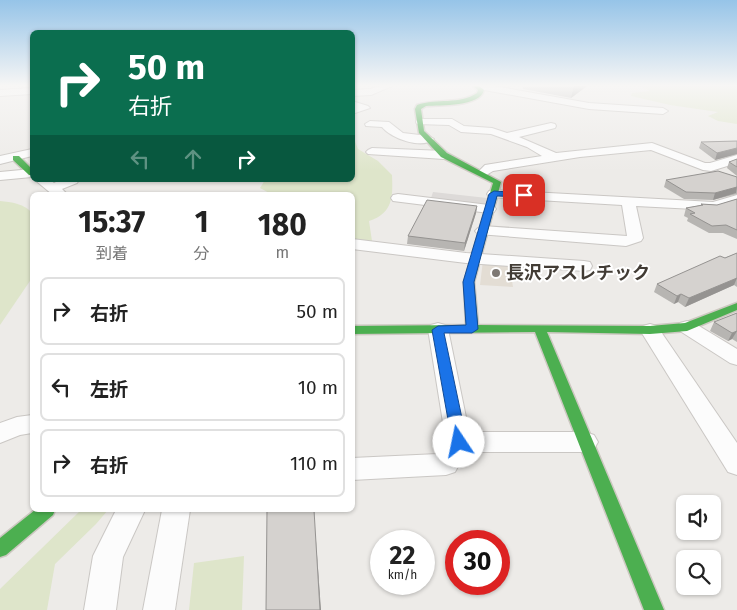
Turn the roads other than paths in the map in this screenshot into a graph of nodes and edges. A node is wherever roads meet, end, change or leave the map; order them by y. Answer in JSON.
{"nodes":[{"id":1,"x":420,"y":114,"type":"edge"},
{"id":2,"x":421,"y":122,"type":"junction"},
{"id":3,"x":370,"y":124,"type":"dead end"},
{"id":4,"x":551,"y":126,"type":"dead end"},
{"id":5,"x":383,"y":132,"type":"dead end"},
{"id":6,"x":508,"y":136,"type":"junction"},
{"id":7,"x":414,"y":139,"type":"junction"},
{"id":8,"x":428,"y":140,"type":"junction"},
{"id":9,"x":372,"y":152,"type":"dead end"},
{"id":10,"x":30,"y":154,"type":"edge"},
{"id":11,"x":444,"y":155,"type":"junction"},
{"id":12,"x":554,"y":157,"type":"junction"},
{"id":13,"x":16,"y":158,"type":"junction"},
{"id":14,"x":737,"y":159,"type":"edge"},
{"id":15,"x":0,"y":160,"type":"edge"},
{"id":16,"x":30,"y":171,"type":"edge"},
{"id":17,"x":30,"y":173,"type":"edge"},
{"id":18,"x":483,"y":173,"type":"junction"},
{"id":19,"x":0,"y":176,"type":"edge"},
{"id":20,"x":67,"y":182,"type":"edge"},
{"id":21,"x":52,"y":188,"type":"edge"},
{"id":22,"x":494,"y":194,"type":"junction"},
{"id":23,"x":398,"y":198,"type":"dead end"},
{"id":24,"x":737,"y":199,"type":"edge"},
{"id":25,"x":628,"y":201,"type":"junction"},
{"id":26,"x":489,"y":209,"type":"junction"},
{"id":27,"x":483,"y":232,"type":"junction"},
{"id":28,"x":355,"y":244,"type":"edge"},
{"id":29,"x":476,"y":258,"type":"junction"},
{"id":30,"x":584,"y":266,"type":"dead end"},
{"id":31,"x":737,"y":306,"type":"edge"},
{"id":32,"x":687,"y":327,"type":"junction"},
{"id":33,"x":539,"y":328,"type":"junction"},
{"id":34,"x":472,"y":329,"type":"junction"},
{"id":35,"x":355,"y":330,"type":"edge"},
{"id":36,"x":438,"y":330,"type":"junction"},
{"id":37,"x":650,"y":330,"type":"junction"},
{"id":38,"x":737,"y":358,"type":"edge"},
{"id":39,"x":30,"y":424,"type":"edge"},
{"id":40,"x":0,"y":433,"type":"edge"},
{"id":41,"x":459,"y":442,"type":"junction"},
{"id":42,"x":585,"y":442,"type":"junction"},
{"id":43,"x":737,"y":464,"type":"edge"},
{"id":44,"x":355,"y":470,"type":"edge"},
{"id":45,"x":45,"y":512,"type":"edge"},
{"id":46,"x":130,"y":512,"type":"edge"},
{"id":47,"x":176,"y":512,"type":"edge"},
{"id":48,"x":0,"y":549,"type":"edge"},
{"id":49,"x":100,"y":610,"type":"edge"},
{"id":50,"x":159,"y":610,"type":"edge"},
{"id":51,"x":654,"y":610,"type":"edge"}],
"edges":[{"from":1,"to":2,"type":"street"},
{"from":2,"to":6,"type":"street"},
{"from":2,"to":8,"type":"street"},
{"from":3,"to":7,"type":"street"},
{"from":4,"to":6,"type":"street"},
{"from":5,"to":7,"type":"street"},
{"from":6,"to":12,"type":"street"},
{"from":7,"to":8,"type":"street"},
{"from":8,"to":11,"type":"street"},
{"from":9,"to":11,"type":"street"},
{"from":10,"to":13,"type":"street"},
{"from":11,"to":18,"type":"street"},
{"from":12,"to":14,"type":"street"},
{"from":12,"to":18,"type":"street"},
{"from":13,"to":15,"type":"street"},
{"from":13,"to":16,"type":"street"},
{"from":17,"to":19,"type":"street"},
{"from":18,"to":22,"type":"street"},
{"from":20,"to":21,"type":"street"},
{"from":22,"to":25,"type":"street"},
{"from":22,"to":26,"type":"street"},
{"from":23,"to":26,"type":"street"},
{"from":24,"to":25,"type":"street"},
{"from":25,"to":27,"type":"street"},
{"from":26,"to":27,"type":"street"},
{"from":27,"to":29,"type":"street"},
{"from":28,"to":29,"type":"street"},
{"from":29,"to":30,"type":"street"},
{"from":29,"to":34,"type":"street"},
{"from":31,"to":32,"type":"street"},
{"from":32,"to":37,"type":"street"},
{"from":32,"to":38,"type":"street"},
{"from":33,"to":34,"type":"street"},
{"from":33,"to":37,"type":"street"},
{"from":33,"to":42,"type":"street"},
{"from":34,"to":36,"type":"street"},
{"from":35,"to":36,"type":"street"},
{"from":36,"to":41,"type":"street"},
{"from":37,"to":43,"type":"street"},
{"from":39,"to":40,"type":"street"},
{"from":41,"to":42,"type":"street"},
{"from":41,"to":44,"type":"street"},
{"from":42,"to":51,"type":"street"},
{"from":45,"to":48,"type":"street"},
{"from":46,"to":49,"type":"street"},
{"from":47,"to":50,"type":"street"}]}
